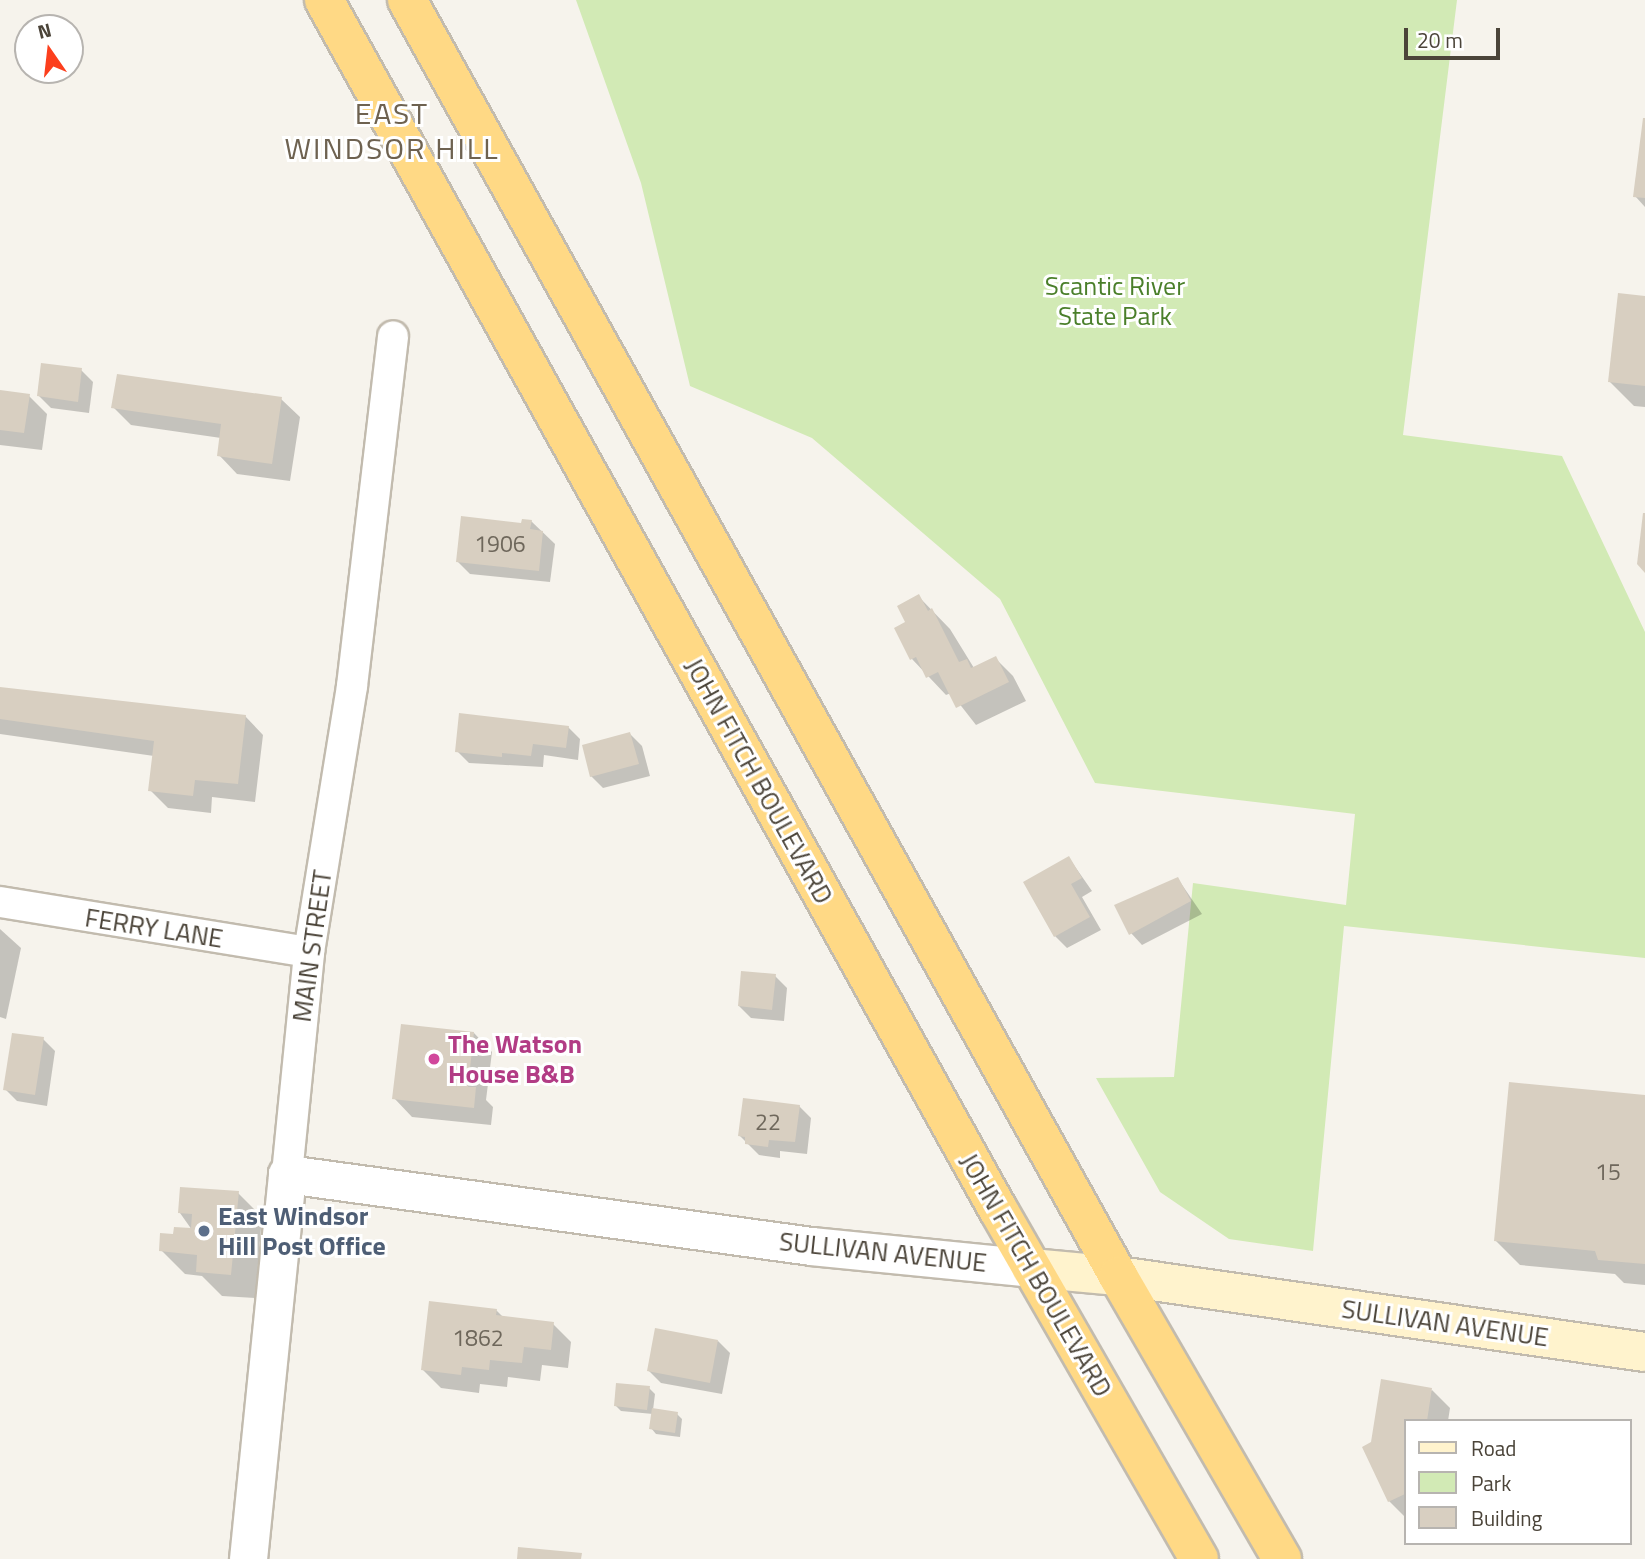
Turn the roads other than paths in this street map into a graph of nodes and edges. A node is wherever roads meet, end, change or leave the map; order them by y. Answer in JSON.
{"nodes":[{"id":1,"x":324,"y":0,"type":"edge"},
{"id":2,"x":407,"y":0,"type":"edge"},
{"id":3,"x":393,"y":336,"type":"dead end"},
{"id":4,"x":0,"y":902,"type":"edge"},
{"id":5,"x":309,"y":952,"type":"junction"},
{"id":6,"x":286,"y":1174,"type":"junction"},
{"id":7,"x":1031,"y":1268,"type":"junction"},
{"id":8,"x":1118,"y":1276,"type":"junction"},
{"id":9,"x":1645,"y":1352,"type":"edge"},
{"id":10,"x":248,"y":1559,"type":"edge"},
{"id":11,"x":1199,"y":1559,"type":"edge"},
{"id":12,"x":1282,"y":1559,"type":"edge"}],
"edges":[{"from":1,"to":7,"type":"highway","name":"JOHN FITCH BOULEVARD"},
{"from":2,"to":8,"type":"highway"},
{"from":3,"to":5,"type":"street","name":"MAIN STREET"},
{"from":4,"to":5,"type":"street","name":"FERRY LANE"},
{"from":5,"to":6,"type":"street","name":"MAIN STREET"},
{"from":6,"to":7,"type":"street","name":"SULLIVAN AVENUE"},
{"from":6,"to":10,"type":"street","name":"MAIN STREET"},
{"from":7,"to":8,"type":"main road","name":"SULLIVAN AVENUE"},
{"from":7,"to":11,"type":"highway","name":"JOHN FITCH BOULEVARD"},
{"from":8,"to":9,"type":"main road","name":"SULLIVAN AVENUE"},
{"from":8,"to":12,"type":"highway"}]}
